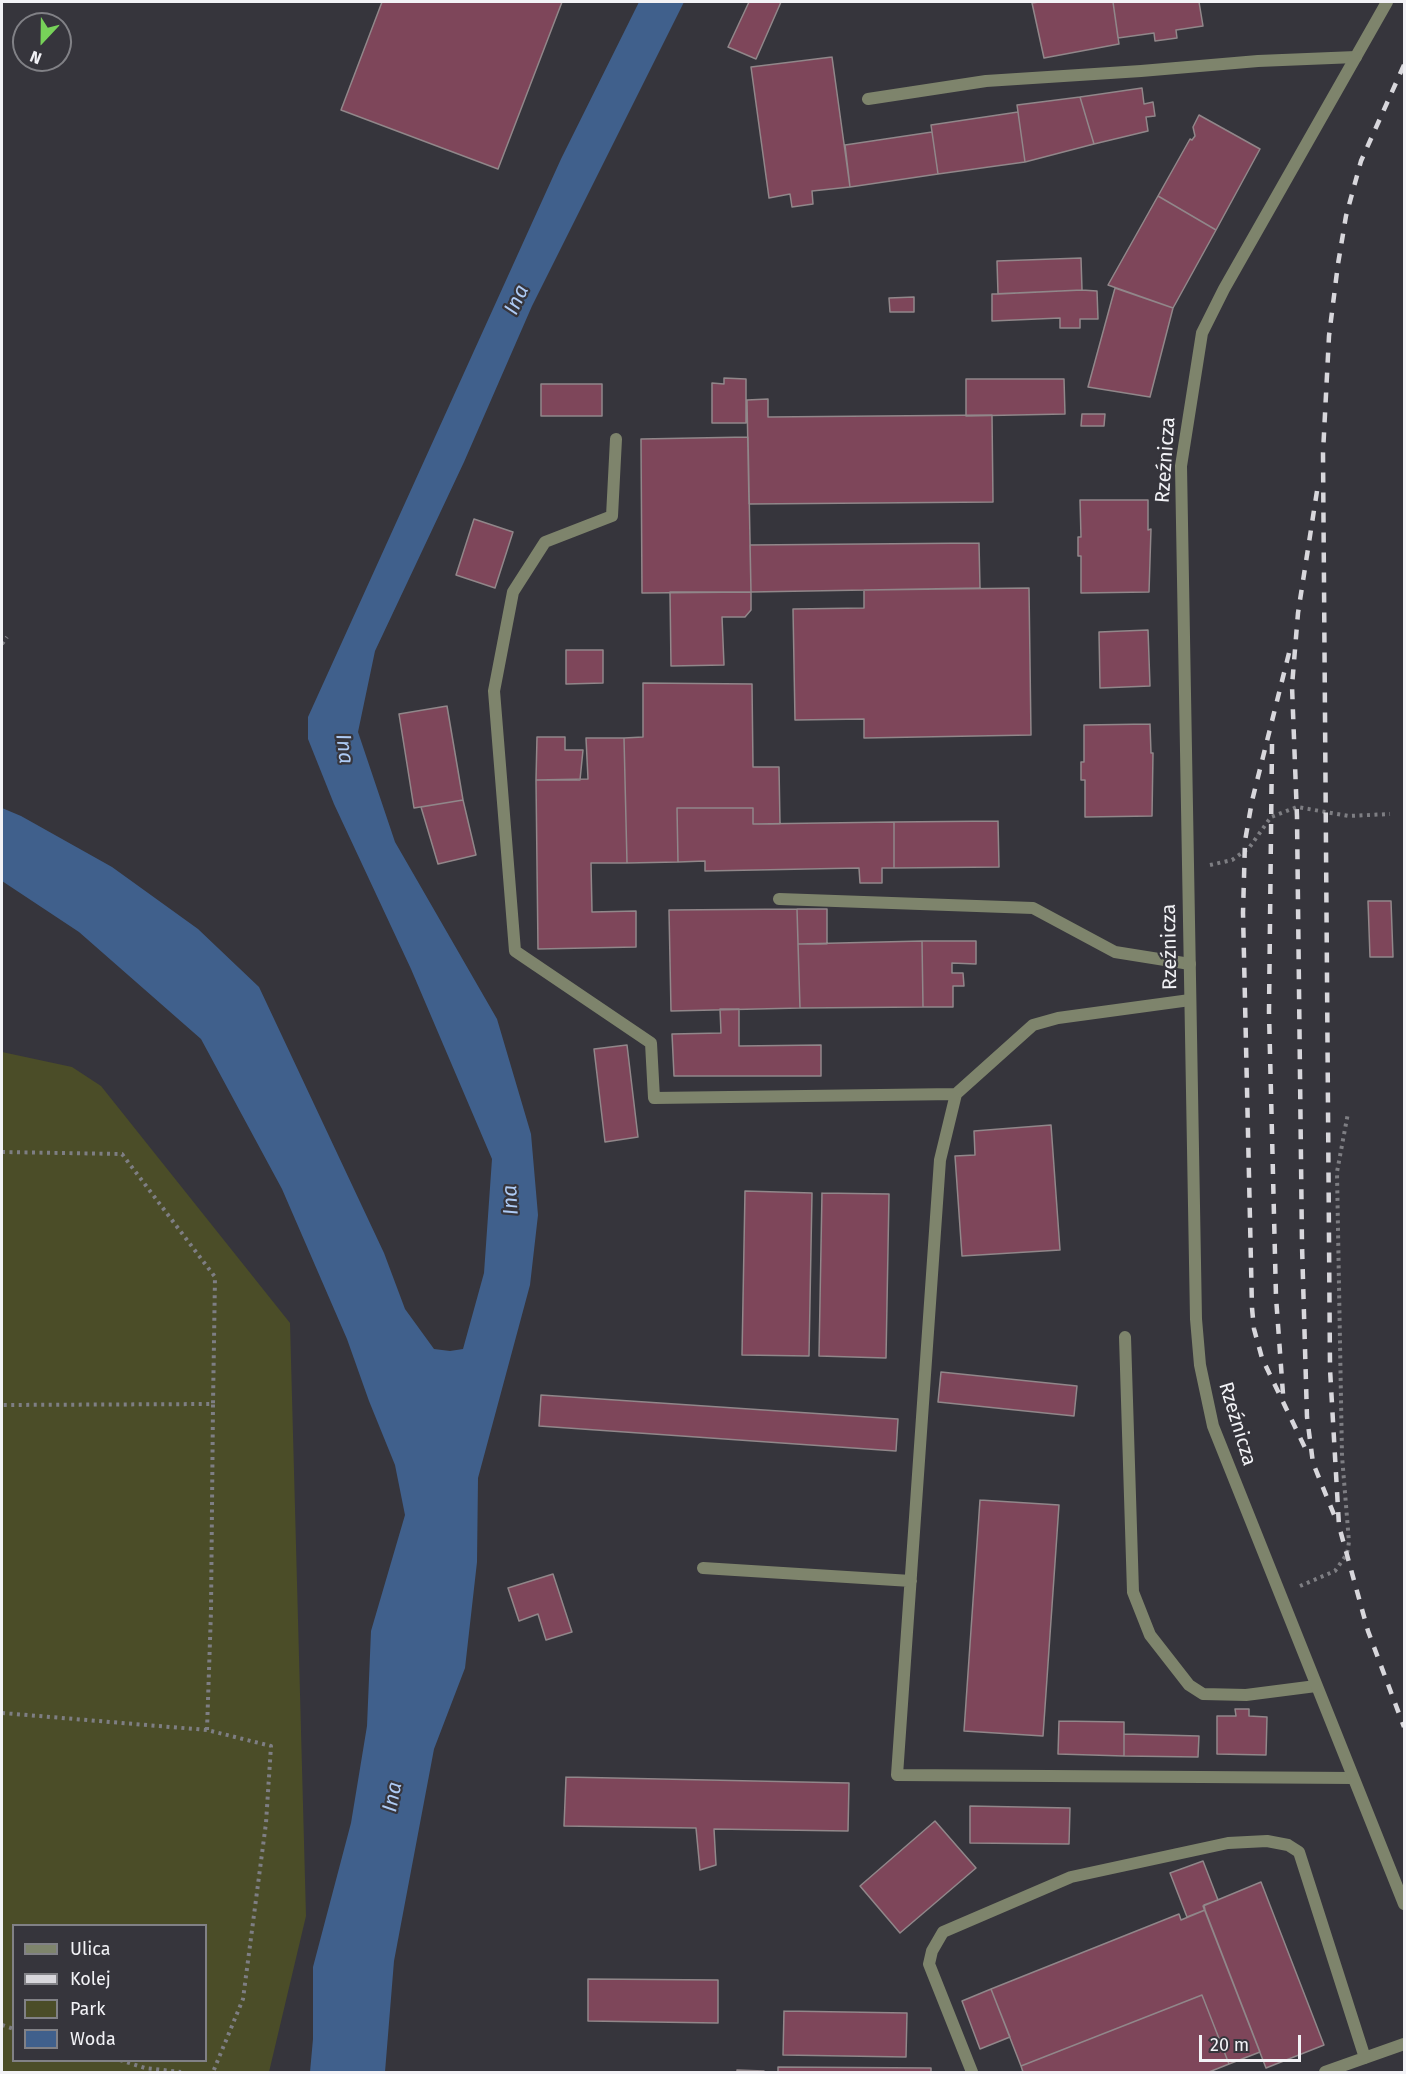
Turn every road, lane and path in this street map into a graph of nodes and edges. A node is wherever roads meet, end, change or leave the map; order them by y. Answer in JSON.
{"nodes":[{"id":1,"x":1387,"y":2,"type":"edge"},
{"id":2,"x":1356,"y":57,"type":"junction"},
{"id":3,"x":868,"y":99,"type":"dead end"},
{"id":4,"x":616,"y":439,"type":"dead end"},
{"id":5,"x":7,"y":637,"type":"dead end"},
{"id":6,"x":2,"y":644,"type":"edge"},
{"id":7,"x":1390,"y":814,"type":"dead end"},
{"id":8,"x":1188,"y":870,"type":"junction"},
{"id":9,"x":779,"y":899,"type":"dead end"},
{"id":10,"x":1190,"y":964,"type":"junction"},
{"id":11,"x":1190,"y":1000,"type":"junction"},
{"id":12,"x":956,"y":1094,"type":"junction"},
{"id":13,"x":1348,"y":1113,"type":"dead end"},
{"id":14,"x":2,"y":1152,"type":"edge"},
{"id":15,"x":1125,"y":1337,"type":"dead end"},
{"id":16,"x":213,"y":1404,"type":"junction"},
{"id":17,"x":2,"y":1405,"type":"edge"},
{"id":18,"x":703,"y":1568,"type":"dead end"},
{"id":19,"x":911,"y":1581,"type":"junction"},
{"id":20,"x":1279,"y":1594,"type":"junction"},
{"id":21,"x":1316,"y":1686,"type":"junction"},
{"id":22,"x":2,"y":1713,"type":"edge"},
{"id":23,"x":207,"y":1730,"type":"junction"},
{"id":24,"x":1353,"y":1778,"type":"junction"},
{"id":25,"x":1404,"y":1904,"type":"edge"},
{"id":26,"x":1404,"y":2044,"type":"edge"},
{"id":27,"x":1365,"y":2058,"type":"junction"},
{"id":28,"x":124,"y":2062,"type":"edge"},
{"id":29,"x":181,"y":2073,"type":"edge"},
{"id":30,"x":213,"y":2073,"type":"edge"},
{"id":31,"x":972,"y":2073,"type":"edge"},
{"id":32,"x":1325,"y":2073,"type":"edge"}],
"edges":[{"from":1,"to":2,"type":"street","name":"Rzeźnicza"},
{"from":2,"to":3,"type":"street"},
{"from":2,"to":8,"type":"street","name":"Rzeźnicza"},
{"from":4,"to":12,"type":"street"},
{"from":5,"to":6,"type":"path"},
{"from":7,"to":8,"type":"path"},
{"from":8,"to":10,"type":"street","name":"Rzeźnicza"},
{"from":9,"to":10,"type":"street"},
{"from":10,"to":11,"type":"street","name":"Rzeźnicza"},
{"from":11,"to":12,"type":"street"},
{"from":11,"to":20,"type":"street","name":"Rzeźnicza"},
{"from":12,"to":19,"type":"street"},
{"from":13,"to":20,"type":"path"},
{"from":14,"to":16,"type":"path"},
{"from":15,"to":21,"type":"street"},
{"from":16,"to":17,"type":"path"},
{"from":16,"to":23,"type":"path"},
{"from":18,"to":19,"type":"street"},
{"from":19,"to":24,"type":"street"},
{"from":20,"to":21,"type":"street","name":"Rzeźnicza"},
{"from":21,"to":24,"type":"street","name":"Rzeźnicza"},
{"from":22,"to":23,"type":"path"},
{"from":23,"to":30,"type":"path"},
{"from":24,"to":25,"type":"street","name":"Rzeźnicza"},
{"from":26,"to":27,"type":"street"},
{"from":27,"to":31,"type":"street"},
{"from":27,"to":32,"type":"street"},
{"from":28,"to":29,"type":"path"}]}
